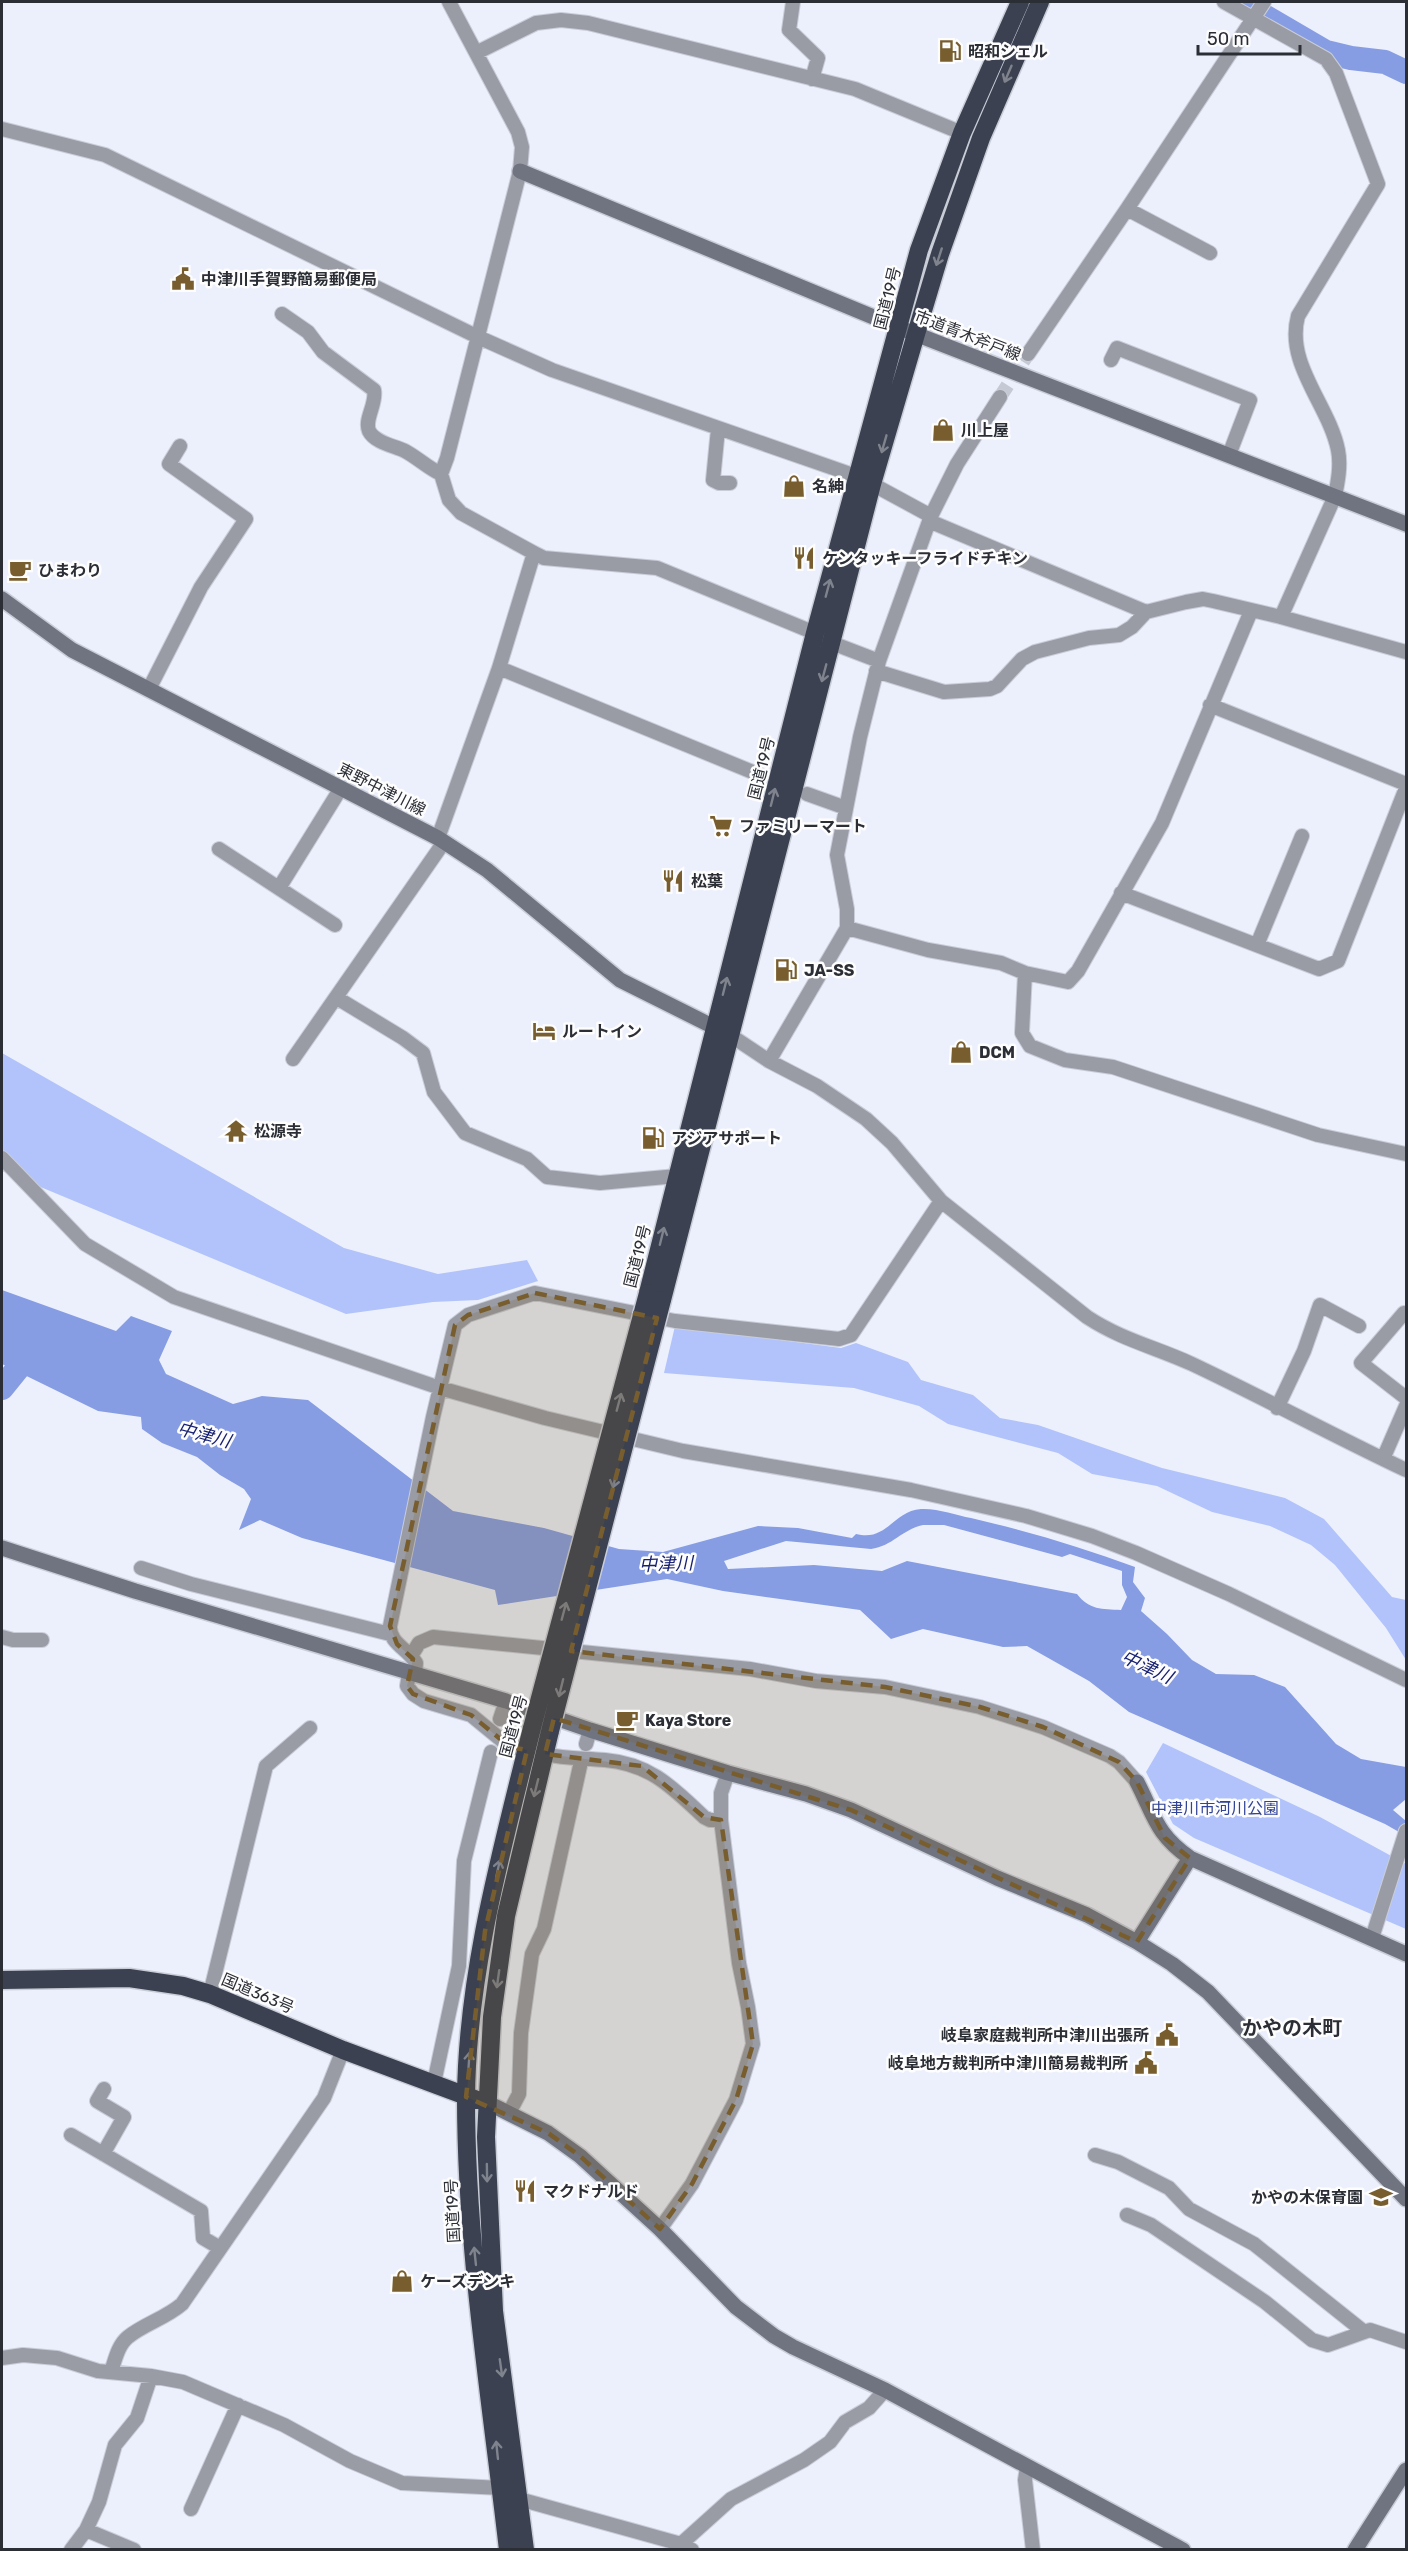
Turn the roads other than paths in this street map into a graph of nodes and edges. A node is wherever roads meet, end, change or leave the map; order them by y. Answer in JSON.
{"nodes":[{"id":1,"x":449,"y":2,"type":"edge"},
{"id":2,"x":794,"y":2,"type":"edge"},
{"id":3,"x":1020,"y":2,"type":"edge"},
{"id":4,"x":1040,"y":2,"type":"edge"},
{"id":5,"x":1224,"y":2,"type":"edge"},
{"id":6,"x":1264,"y":2,"type":"edge"},
{"id":7,"x":1251,"y":19,"type":"junction"},
{"id":8,"x":478,"y":52,"type":"junction"},
{"id":9,"x":812,"y":79,"type":"junction"},
{"id":10,"x":2,"y":129,"type":"edge"},
{"id":11,"x":962,"y":133,"type":"junction"},
{"id":12,"x":520,"y":171,"type":"junction"},
{"id":13,"x":1127,"y":209,"type":"junction"},
{"id":14,"x":1210,"y":253,"type":"dead end"},
{"id":15,"x":282,"y":314,"type":"dead end"},
{"id":16,"x":908,"y":331,"type":"junction"},
{"id":17,"x":478,"y":337,"type":"junction"},
{"id":18,"x":1028,"y":354,"type":"tunnel mouth"},
{"id":19,"x":1111,"y":360,"type":"dead end"},
{"id":20,"x":1000,"y":397,"type":"tunnel mouth"},
{"id":21,"x":718,"y":429,"type":"junction"},
{"id":22,"x":180,"y":446,"type":"dead end"},
{"id":23,"x":1229,"y":455,"type":"junction"},
{"id":24,"x":441,"y":474,"type":"junction"},
{"id":25,"x":864,"y":480,"type":"junction"},
{"id":26,"x":730,"y":483,"type":"dead end"},
{"id":27,"x":1335,"y":496,"type":"junction"},
{"id":28,"x":930,"y":519,"type":"junction"},
{"id":29,"x":1407,"y":524,"type":"edge"},
{"id":30,"x":534,"y":553,"type":"junction"},
{"id":31,"x":2,"y":600,"type":"edge"},
{"id":32,"x":1251,"y":610,"type":"junction"},
{"id":33,"x":1146,"y":612,"type":"junction"},
{"id":34,"x":1281,"y":617,"type":"junction"},
{"id":35,"x":815,"y":633,"type":"junction"},
{"id":36,"x":832,"y":643,"type":"junction"},
{"id":37,"x":1407,"y":652,"type":"edge"},
{"id":38,"x":877,"y":666,"type":"junction"},
{"id":39,"x":499,"y":668,"type":"junction"},
{"id":40,"x":149,"y":689,"type":"junction"},
{"id":41,"x":1210,"y":705,"type":"junction"},
{"id":42,"x":760,"y":775,"type":"dead end"},
{"id":43,"x":1407,"y":784,"type":"edge"},
{"id":44,"x":341,"y":788,"type":"junction"},
{"id":45,"x":1407,"y":788,"type":"edge"},
{"id":46,"x":807,"y":794,"type":"dead end"},
{"id":47,"x":846,"y":808,"type":"junction"},
{"id":48,"x":1302,"y":836,"type":"dead end"},
{"id":49,"x":441,"y":840,"type":"junction"},
{"id":50,"x":219,"y":849,"type":"dead end"},
{"id":51,"x":279,"y":888,"type":"junction"},
{"id":52,"x":1121,"y":893,"type":"junction"},
{"id":53,"x":335,"y":925,"type":"dead end"},
{"id":54,"x":846,"y":928,"type":"junction"},
{"id":55,"x":1257,"y":945,"type":"junction"},
{"id":56,"x":1025,"y":973,"type":"junction"},
{"id":57,"x":337,"y":998,"type":"junction"},
{"id":58,"x":722,"y":1031,"type":"junction"},
{"id":59,"x":293,"y":1059,"type":"dead end"},
{"id":60,"x":769,"y":1061,"type":"junction"},
{"id":61,"x":1407,"y":1154,"type":"edge"},
{"id":62,"x":2,"y":1158,"type":"edge"},
{"id":63,"x":677,"y":1176,"type":"junction"},
{"id":64,"x":941,"y":1201,"type":"junction"},
{"id":65,"x":655,"y":1296,"type":"junction"},
{"id":66,"x":1404,"y":1313,"type":"dead end"},
{"id":67,"x":1359,"y":1326,"type":"dead end"},
{"id":68,"x":440,"y":1388,"type":"junction"},
{"id":69,"x":1407,"y":1398,"type":"edge"},
{"id":70,"x":1407,"y":1406,"type":"edge"},
{"id":71,"x":1277,"y":1407,"type":"junction"},
{"id":72,"x":1383,"y":1459,"type":"junction"},
{"id":73,"x":1407,"y":1470,"type":"edge"},
{"id":74,"x":2,"y":1548,"type":"edge"},
{"id":75,"x":141,"y":1568,"type":"dead end"},
{"id":76,"x":390,"y":1630,"type":"junction"},
{"id":77,"x":2,"y":1637,"type":"edge"},
{"id":78,"x":42,"y":1640,"type":"dead end"},
{"id":79,"x":411,"y":1656,"type":"junction"},
{"id":80,"x":412,"y":1674,"type":"junction"},
{"id":81,"x":1407,"y":1680,"type":"edge"},
{"id":82,"x":506,"y":1701,"type":"junction"},
{"id":83,"x":500,"y":1719,"type":"dead end"},
{"id":84,"x":310,"y":1728,"type":"dead end"},
{"id":85,"x":491,"y":1752,"type":"dead end"},
{"id":86,"x":536,"y":1752,"type":"junction"},
{"id":87,"x":580,"y":1766,"type":"dead end"},
{"id":88,"x":728,"y":1773,"type":"junction"},
{"id":89,"x":1137,"y":1782,"type":"joint"},
{"id":90,"x":721,"y":1820,"type":"junction"},
{"id":91,"x":1407,"y":1831,"type":"edge"},
{"id":92,"x":1190,"y":1858,"type":"junction"},
{"id":93,"x":1372,"y":1938,"type":"junction"},
{"id":94,"x":1137,"y":1942,"type":"junction"},
{"id":95,"x":1407,"y":1954,"type":"edge"},
{"id":96,"x":2,"y":1980,"type":"edge"},
{"id":97,"x":210,"y":1994,"type":"junction"},
{"id":98,"x":344,"y":2050,"type":"junction"},
{"id":99,"x":434,"y":2083,"type":"junction"},
{"id":100,"x":104,"y":2088,"type":"dead end"},
{"id":101,"x":466,"y":2097,"type":"junction"},
{"id":102,"x":488,"y":2103,"type":"junction"},
{"id":103,"x":509,"y":2113,"type":"junction"},
{"id":104,"x":71,"y":2135,"type":"dead end"},
{"id":105,"x":103,"y":2154,"type":"junction"},
{"id":106,"x":1095,"y":2154,"type":"dead end"},
{"id":107,"x":1407,"y":2199,"type":"edge"},
{"id":108,"x":1127,"y":2215,"type":"dead end"},
{"id":109,"x":660,"y":2229,"type":"junction"},
{"id":110,"x":220,"y":2248,"type":"junction"},
{"id":111,"x":1363,"y":2331,"type":"junction"},
{"id":112,"x":1407,"y":2342,"type":"edge"},
{"id":113,"x":2,"y":2358,"type":"edge"},
{"id":114,"x":111,"y":2372,"type":"junction"},
{"id":115,"x":151,"y":2376,"type":"junction"},
{"id":116,"x":885,"y":2390,"type":"junction"},
{"id":117,"x":238,"y":2405,"type":"junction"},
{"id":118,"x":1027,"y":2467,"type":"junction"},
{"id":119,"x":1407,"y":2470,"type":"edge"},
{"id":120,"x":501,"y":2488,"type":"junction"},
{"id":121,"x":519,"y":2499,"type":"junction"},
{"id":122,"x":190,"y":2510,"type":"dead end"},
{"id":123,"x":86,"y":2530,"type":"junction"},
{"id":124,"x":686,"y":2548,"type":"edge"},
{"id":125,"x":71,"y":2550,"type":"edge"},
{"id":126,"x":134,"y":2550,"type":"edge"},
{"id":127,"x":508,"y":2550,"type":"edge"},
{"id":128,"x":525,"y":2550,"type":"edge"},
{"id":129,"x":1033,"y":2550,"type":"edge"},
{"id":130,"x":1182,"y":2550,"type":"edge"},
{"id":131,"x":1355,"y":2550,"type":"edge"}],
"edges":[{"from":1,"to":8,"type":"street"},
{"from":2,"to":9,"type":"street"},
{"from":3,"to":11,"type":"highway","name":"国道19号"},
{"from":4,"to":16,"type":"highway","name":"国道19号","one_way":true},
{"from":5,"to":7,"type":"street"},
{"from":6,"to":7,"type":"street"},
{"from":7,"to":13,"type":"street"},
{"from":7,"to":27,"type":"street"},
{"from":8,"to":9,"type":"street"},
{"from":8,"to":12,"type":"street"},
{"from":9,"to":11,"type":"street"},
{"from":10,"to":17,"type":"street"},
{"from":11,"to":16,"type":"highway","name":"国道19号"},
{"from":12,"to":16,"type":"street","name":"市道青木斧戸線"},
{"from":12,"to":17,"type":"street"},
{"from":13,"to":14,"type":"street"},
{"from":13,"to":18,"type":"street"},
{"from":15,"to":24,"type":"street"},
{"from":16,"to":23,"type":"street","name":"市道青木斧戸線"},
{"from":16,"to":25,"type":"highway","name":"国道19号"},
{"from":17,"to":21,"type":"street"},
{"from":17,"to":24,"type":"street"},
{"from":19,"to":23,"type":"street"},
{"from":20,"to":28,"type":"street"},
{"from":21,"to":25,"type":"street"},
{"from":21,"to":26,"type":"street"},
{"from":22,"to":40,"type":"street"},
{"from":23,"to":27,"type":"street","name":"市道青木斧戸線"},
{"from":24,"to":30,"type":"street"},
{"from":25,"to":28,"type":"street"},
{"from":35,"to":25,"type":"highway","name":"国道19号","one_way":true},
{"from":25,"to":36,"type":"highway","name":"国道19号"},
{"from":27,"to":29,"type":"street","name":"市道青木斧戸線"},
{"from":27,"to":34,"type":"street"},
{"from":28,"to":33,"type":"street"},
{"from":28,"to":38,"type":"street"},
{"from":30,"to":35,"type":"street"},
{"from":30,"to":39,"type":"street"},
{"from":31,"to":40,"type":"street","name":"東野中津川線"},
{"from":32,"to":33,"type":"street"},
{"from":32,"to":34,"type":"street"},
{"from":32,"to":41,"type":"street"},
{"from":33,"to":38,"type":"street"},
{"from":34,"to":37,"type":"street"},
{"from":58,"to":35,"type":"highway","name":"国道19号","one_way":true},
{"from":36,"to":38,"type":"street"},
{"from":36,"to":58,"type":"highway","name":"国道19号","one_way":true},
{"from":38,"to":47,"type":"street"},
{"from":39,"to":42,"type":"street"},
{"from":39,"to":49,"type":"street"},
{"from":40,"to":44,"type":"street","name":"東野中津川線"},
{"from":41,"to":43,"type":"street"},
{"from":41,"to":52,"type":"street"},
{"from":44,"to":49,"type":"street","name":"東野中津川線"},
{"from":44,"to":51,"type":"street"},
{"from":45,"to":55,"type":"street"},
{"from":46,"to":47,"type":"street"},
{"from":47,"to":54,"type":"street"},
{"from":48,"to":55,"type":"street"},
{"from":49,"to":57,"type":"street"},
{"from":49,"to":58,"type":"street","name":"東野中津川線"},
{"from":50,"to":51,"type":"street"},
{"from":51,"to":53,"type":"street"},
{"from":52,"to":55,"type":"street"},
{"from":52,"to":56,"type":"street"},
{"from":54,"to":56,"type":"street"},
{"from":54,"to":60,"type":"street"},
{"from":56,"to":61,"type":"street"},
{"from":57,"to":59,"type":"street"},
{"from":57,"to":63,"type":"street"},
{"from":58,"to":60,"type":"street"},
{"from":58,"to":63,"type":"highway","name":"国道19号"},
{"from":58,"to":65,"type":"highway","name":"国道19号"},
{"from":60,"to":64,"type":"street"},
{"from":62,"to":68,"type":"street"},
{"from":65,"to":63,"type":"highway","name":"国道19号","one_way":true},
{"from":64,"to":68,"type":"street"},
{"from":64,"to":71,"type":"street"},
{"from":65,"to":86,"type":"highway","name":"国道19号","bridge":true},
{"from":66,"to":69,"type":"street"},
{"from":67,"to":71,"type":"street"},
{"from":68,"to":76,"type":"street"},
{"from":68,"to":81,"type":"street"},
{"from":70,"to":72,"type":"street"},
{"from":71,"to":72,"type":"street"},
{"from":72,"to":73,"type":"street"},
{"from":74,"to":80,"type":"street"},
{"from":75,"to":76,"type":"street"},
{"from":76,"to":79,"type":"street"},
{"from":77,"to":78,"type":"street"},
{"from":79,"to":80,"type":"street"},
{"from":79,"to":89,"type":"street"},
{"from":80,"to":82,"type":"street"},
{"from":80,"to":86,"type":"street"},
{"from":82,"to":83,"type":"street"},
{"from":82,"to":88,"type":"street"},
{"from":84,"to":97,"type":"street"},
{"from":85,"to":99,"type":"street"},
{"from":86,"to":90,"type":"street"},
{"from":101,"to":86,"type":"highway","name":"国道19号","one_way":true},
{"from":86,"to":102,"type":"highway","name":"国道19号","one_way":true},
{"from":87,"to":103,"type":"street"},
{"from":88,"to":90,"type":"street"},
{"from":88,"to":94,"type":"street"},
{"from":89,"to":92,"type":"street"},
{"from":90,"to":109,"type":"street"},
{"from":91,"to":93,"type":"street"},
{"from":92,"to":93,"type":"street"},
{"from":92,"to":94,"type":"street"},
{"from":93,"to":95,"type":"street"},
{"from":94,"to":107,"type":"street"},
{"from":96,"to":97,"type":"highway","name":"国道363号"},
{"from":97,"to":98,"type":"highway","name":"国道363号"},
{"from":98,"to":99,"type":"highway","name":"国道363号"},
{"from":98,"to":110,"type":"street"},
{"from":99,"to":101,"type":"highway","name":"国道363号"},
{"from":100,"to":105,"type":"street"},
{"from":101,"to":102,"type":"highway","name":"国道363号"},
{"from":120,"to":101,"type":"highway","name":"国道19号","one_way":true},
{"from":102,"to":103,"type":"street"},
{"from":102,"to":121,"type":"highway","name":"国道19号","one_way":true},
{"from":103,"to":109,"type":"street"},
{"from":104,"to":105,"type":"street"},
{"from":105,"to":110,"type":"street"},
{"from":106,"to":111,"type":"street"},
{"from":108,"to":111,"type":"street"},
{"from":109,"to":116,"type":"street"},
{"from":110,"to":114,"type":"street"},
{"from":111,"to":112,"type":"street"},
{"from":113,"to":114,"type":"street"},
{"from":114,"to":115,"type":"street"},
{"from":115,"to":117,"type":"street"},
{"from":115,"to":123,"type":"street"},
{"from":116,"to":118,"type":"street"},
{"from":116,"to":124,"type":"street"},
{"from":117,"to":120,"type":"street"},
{"from":117,"to":122,"type":"street"},
{"from":118,"to":129,"type":"street"},
{"from":118,"to":130,"type":"street"},
{"from":119,"to":131,"type":"street"},
{"from":120,"to":127,"type":"highway","name":"国道19号"},
{"from":121,"to":124,"type":"street"},
{"from":121,"to":128,"type":"highway","name":"国道19号"},
{"from":123,"to":125,"type":"street"},
{"from":123,"to":126,"type":"street"}]}
